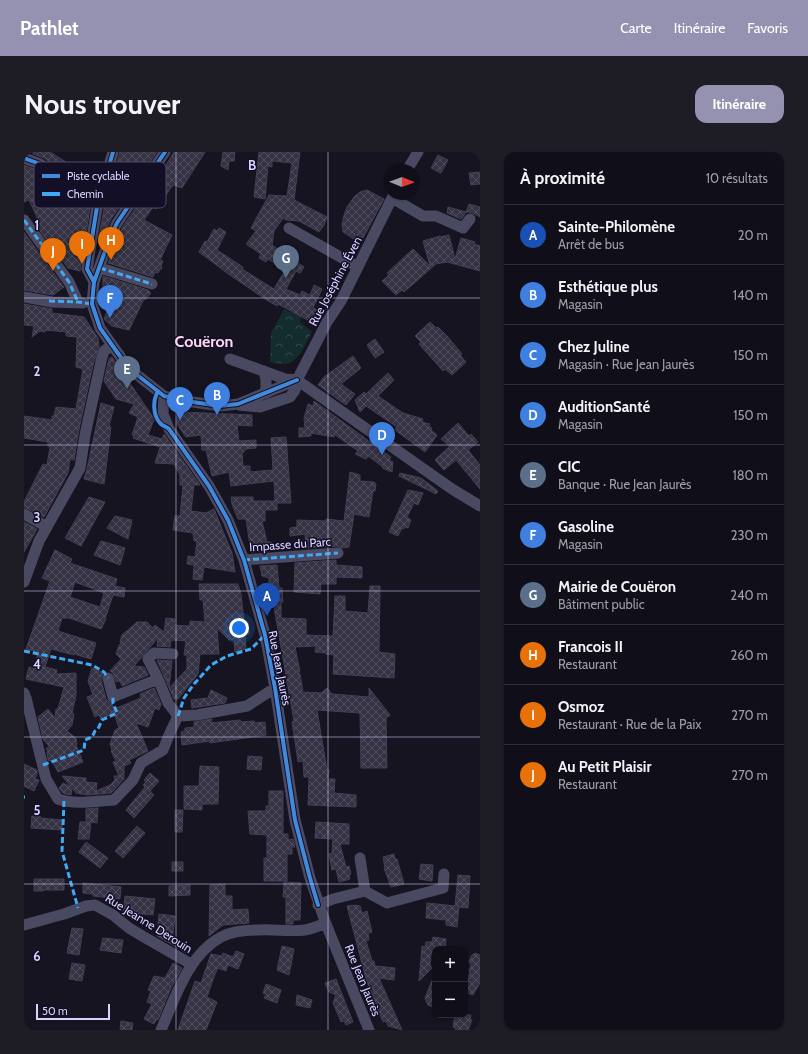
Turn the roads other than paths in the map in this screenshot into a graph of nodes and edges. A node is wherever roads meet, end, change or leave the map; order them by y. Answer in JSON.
{"nodes":[{"id":1,"x":113,"y":152,"type":"edge"},
{"id":2,"x":165,"y":152,"type":"edge"},
{"id":3,"x":418,"y":152,"type":"edge"},
{"id":4,"x":24,"y":158,"type":"edge"},
{"id":5,"x":35,"y":162,"type":"edge"},
{"id":6,"x":110,"y":162,"type":"edge"},
{"id":7,"x":158,"y":162,"type":"edge"},
{"id":8,"x":411,"y":164,"type":"edge"},
{"id":9,"x":391,"y":200,"type":"edge"},
{"id":10,"x":399,"y":200,"type":"edge"},
{"id":11,"x":97,"y":208,"type":"edge"},
{"id":12,"x":127,"y":208,"type":"edge"},
{"id":13,"x":470,"y":219,"type":"dead end"},
{"id":14,"x":24,"y":220,"type":"edge"},
{"id":15,"x":289,"y":228,"type":"dead end"},
{"id":16,"x":358,"y":267,"type":"junction"},
{"id":17,"x":100,"y":268,"type":"junction"},
{"id":18,"x":94,"y":282,"type":"junction"},
{"id":19,"x":152,"y":284,"type":"dead end"},
{"id":20,"x":24,"y":297,"type":"edge"},
{"id":21,"x":78,"y":302,"type":"junction"},
{"id":22,"x":92,"y":304,"type":"junction"},
{"id":23,"x":112,"y":345,"type":"junction"},
{"id":24,"x":230,"y":359,"type":"dead end"},
{"id":25,"x":264,"y":371,"type":"junction"},
{"id":26,"x":297,"y":380,"type":"junction"},
{"id":27,"x":266,"y":393,"type":"junction"},
{"id":28,"x":164,"y":396,"type":"junction"},
{"id":29,"x":238,"y":404,"type":"junction"},
{"id":30,"x":480,"y":506,"type":"edge"},
{"id":31,"x":24,"y":514,"type":"edge"},
{"id":32,"x":47,"y":527,"type":"junction"},
{"id":33,"x":338,"y":553,"type":"dead end"},
{"id":34,"x":244,"y":560,"type":"junction"},
{"id":35,"x":24,"y":582,"type":"edge"},
{"id":36,"x":173,"y":654,"type":"dead end"},
{"id":37,"x":108,"y":678,"type":"dead end"},
{"id":38,"x":158,"y":679,"type":"junction"},
{"id":39,"x":275,"y":688,"type":"junction"},
{"id":40,"x":24,"y":693,"type":"edge"},
{"id":41,"x":178,"y":716,"type":"junction"},
{"id":42,"x":24,"y":723,"type":"edge"},
{"id":43,"x":43,"y":765,"type":"junction"},
{"id":44,"x":360,"y":858,"type":"dead end"},
{"id":45,"x":444,"y":874,"type":"dead end"},
{"id":46,"x":365,"y":891,"type":"junction"},
{"id":47,"x":318,"y":905,"type":"junction"},
{"id":48,"x":326,"y":924,"type":"junction"},
{"id":49,"x":24,"y":925,"type":"edge"},
{"id":50,"x":191,"y":964,"type":"junction"},
{"id":51,"x":161,"y":1030,"type":"edge"},
{"id":52,"x":369,"y":1030,"type":"edge"}],
"edges":[{"from":1,"to":6,"type":"street"},
{"from":2,"to":7,"type":"street"},
{"from":3,"to":8,"type":"street"},
{"from":4,"to":5,"type":"street"},
{"from":9,"to":16,"type":"street","name":"Rue Joséphine Éven"},
{"from":10,"to":13,"type":"street"},
{"from":11,"to":18,"type":"street"},
{"from":12,"to":17,"type":"street"},
{"from":14,"to":21,"type":"street"},
{"from":15,"to":16,"type":"street"},
{"from":16,"to":26,"type":"street","name":"Rue Joséphine Éven"},
{"from":17,"to":18,"type":"street"},
{"from":17,"to":19,"type":"street"},
{"from":18,"to":22,"type":"street"},
{"from":20,"to":21,"type":"street"},
{"from":21,"to":22,"type":"street"},
{"from":22,"to":23,"type":"street"},
{"from":23,"to":28,"type":"street"},
{"from":23,"to":32,"type":"street"},
{"from":24,"to":25,"type":"street"},
{"from":25,"to":26,"type":"street"},
{"from":25,"to":27,"type":"street"},
{"from":26,"to":27,"type":"street"},
{"from":26,"to":29,"type":"street","name":"Rue Joséphine Éven"},
{"from":26,"to":30,"type":"street"},
{"from":27,"to":29,"type":"street"},
{"from":28,"to":29,"type":"street"},
{"from":28,"to":34,"type":"street","name":"Rue Jean Jaurès"},
{"from":31,"to":32,"type":"street"},
{"from":32,"to":35,"type":"street"},
{"from":33,"to":34,"type":"street","name":"Impasse du Parc"},
{"from":34,"to":39,"type":"street","name":"Rue Jean Jaurès"},
{"from":36,"to":38,"type":"street"},
{"from":37,"to":38,"type":"street"},
{"from":38,"to":41,"type":"street"},
{"from":39,"to":41,"type":"street"},
{"from":39,"to":47,"type":"street","name":"Rue Jean Jaurès"},
{"from":40,"to":43,"type":"street"},
{"from":41,"to":43,"type":"street"},
{"from":42,"to":43,"type":"street"},
{"from":44,"to":46,"type":"street"},
{"from":45,"to":46,"type":"street"},
{"from":46,"to":47,"type":"street"},
{"from":47,"to":48,"type":"street","name":"Rue Jean Jaurès"},
{"from":48,"to":50,"type":"street"},
{"from":48,"to":52,"type":"street","name":"Rue Jean Jaurès"},
{"from":49,"to":50,"type":"street","name":"Rue Jeanne Derouin"},
{"from":50,"to":51,"type":"street"}]}
